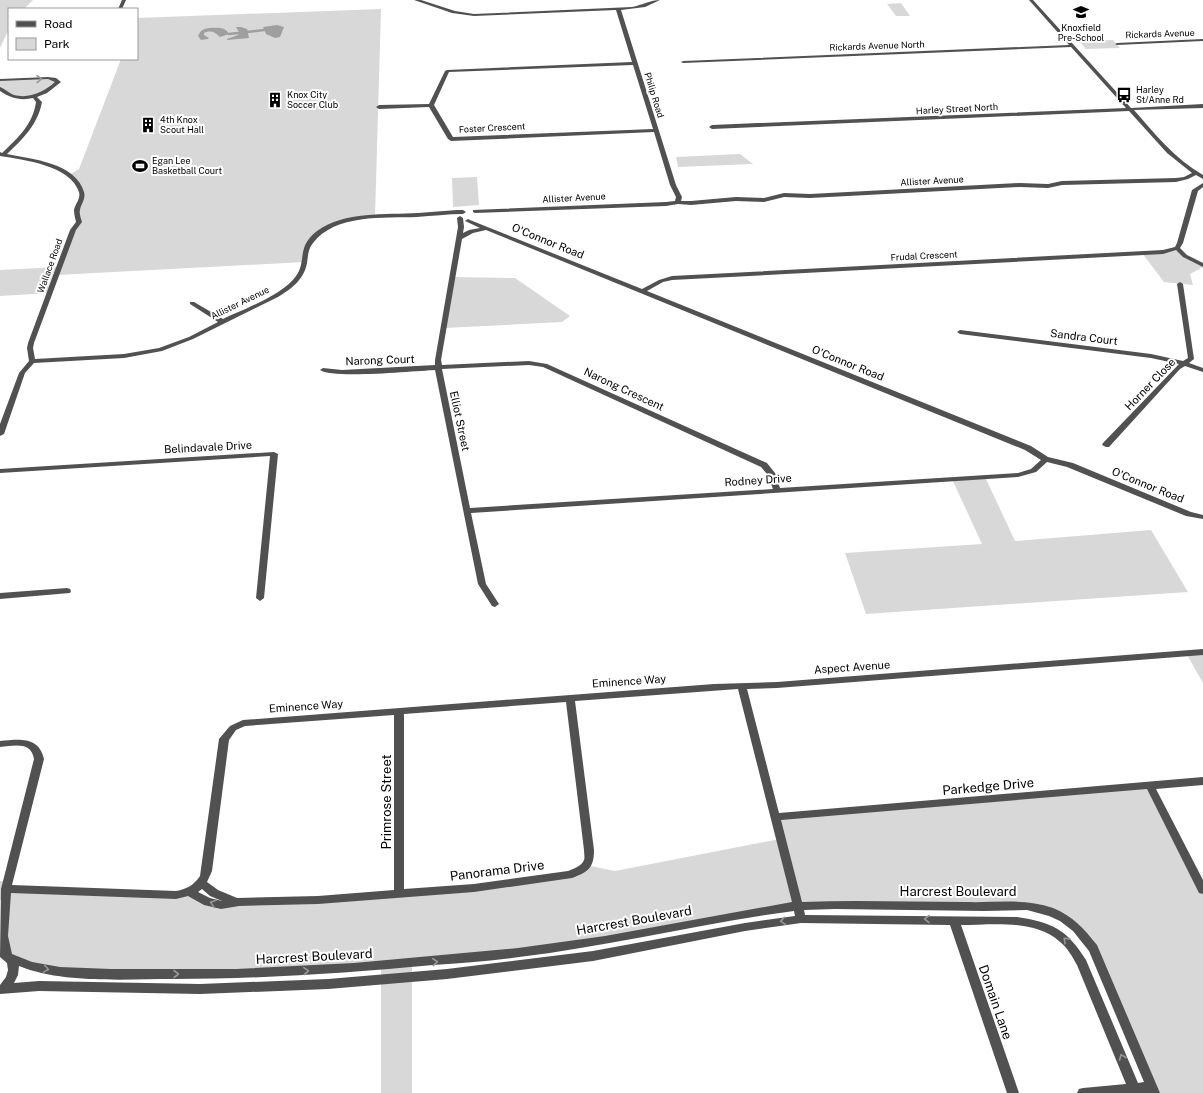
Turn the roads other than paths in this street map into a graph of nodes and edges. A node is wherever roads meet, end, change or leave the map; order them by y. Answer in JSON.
{"nodes":[{"id":1,"x":416,"y":0,"type":"edge"},
{"id":2,"x":658,"y":0,"type":"edge"},
{"id":3,"x":1031,"y":0,"type":"edge"},
{"id":4,"x":618,"y":9,"type":"junction"},
{"id":5,"x":1203,"y":40,"type":"edge"},
{"id":6,"x":1117,"y":44,"type":"dead end"},
{"id":7,"x":1072,"y":46,"type":"junction"},
{"id":8,"x":683,"y":62,"type":"dead end"},
{"id":9,"x":635,"y":64,"type":"junction"},
{"id":10,"x":0,"y":80,"type":"edge"},
{"id":11,"x":0,"y":89,"type":"edge"},
{"id":12,"x":35,"y":97,"type":"junction"},
{"id":13,"x":431,"y":105,"type":"junction"},
{"id":14,"x":1203,"y":106,"type":"edge"},
{"id":15,"x":379,"y":107,"type":"dead end"},
{"id":16,"x":1130,"y":109,"type":"junction"},
{"id":17,"x":712,"y":127,"type":"dead end"},
{"id":18,"x":655,"y":130,"type":"junction"},
{"id":19,"x":1169,"y":152,"type":"junction"},
{"id":20,"x":2,"y":154,"type":"edge"},
{"id":21,"x":1191,"y":174,"type":"junction"},
{"id":22,"x":1203,"y":177,"type":"edge"},
{"id":23,"x":1155,"y":179,"type":"junction"},
{"id":24,"x":1181,"y":179,"type":"junction"},
{"id":25,"x":1202,"y":187,"type":"edge"},
{"id":26,"x":677,"y":200,"type":"junction"},
{"id":27,"x":508,"y":210,"type":"junction"},
{"id":28,"x":475,"y":211,"type":"junction"},
{"id":29,"x":461,"y":216,"type":"junction"},
{"id":30,"x":480,"y":218,"type":"junction"},
{"id":31,"x":468,"y":221,"type":"junction"},
{"id":32,"x":487,"y":228,"type":"junction"},
{"id":33,"x":458,"y":239,"type":"junction"},
{"id":34,"x":1177,"y":248,"type":"junction"},
{"id":35,"x":1203,"y":265,"type":"edge"},
{"id":36,"x":1180,"y":284,"type":"dead end"},
{"id":37,"x":642,"y":291,"type":"junction"},
{"id":38,"x":192,"y":303,"type":"dead end"},
{"id":39,"x":224,"y":322,"type":"junction"},
{"id":40,"x":960,"y":332,"type":"dead end"},
{"id":41,"x":32,"y":361,"type":"junction"},
{"id":42,"x":1185,"y":364,"type":"junction"},
{"id":43,"x":439,"y":368,"type":"junction"},
{"id":44,"x":324,"y":370,"type":"dead end"},
{"id":45,"x":1203,"y":370,"type":"edge"},
{"id":46,"x":0,"y":434,"type":"edge"},
{"id":47,"x":1106,"y":446,"type":"dead end"},
{"id":48,"x":1045,"y":459,"type":"junction"},
{"id":49,"x":0,"y":471,"type":"edge"},
{"id":50,"x":777,"y":490,"type":"junction"},
{"id":51,"x":467,"y":511,"type":"junction"},
{"id":52,"x":1203,"y":517,"type":"edge"},
{"id":53,"x":67,"y":591,"type":"dead end"},
{"id":54,"x":0,"y":596,"type":"edge"},
{"id":55,"x":260,"y":598,"type":"dead end"},
{"id":56,"x":495,"y":604,"type":"dead end"},
{"id":57,"x":1203,"y":652,"type":"edge"},
{"id":58,"x":742,"y":686,"type":"junction"},
{"id":59,"x":570,"y":698,"type":"junction"},
{"id":60,"x":399,"y":711,"type":"junction"},
{"id":61,"x":0,"y":744,"type":"edge"},
{"id":62,"x":1203,"y":781,"type":"edge"},
{"id":63,"x":1150,"y":786,"type":"junction"},
{"id":64,"x":775,"y":817,"type":"junction"},
{"id":65,"x":202,"y":884,"type":"junction"},
{"id":66,"x":6,"y":890,"type":"junction"},
{"id":67,"x":1203,"y":890,"type":"edge"},
{"id":68,"x":189,"y":892,"type":"junction"},
{"id":69,"x":399,"y":894,"type":"junction"},
{"id":70,"x":0,"y":902,"type":"edge"},
{"id":71,"x":239,"y":902,"type":"junction"},
{"id":72,"x":797,"y":906,"type":"junction"},
{"id":73,"x":801,"y":919,"type":"junction"},
{"id":74,"x":954,"y":920,"type":"junction"},
{"id":75,"x":5,"y":954,"type":"edge"},
{"id":76,"x":2,"y":990,"type":"edge"},
{"id":77,"x":1135,"y":1090,"type":"edge"},
{"id":78,"x":1152,"y":1090,"type":"edge"},
{"id":79,"x":1013,"y":1093,"type":"edge"},
{"id":80,"x":1083,"y":1093,"type":"edge"}],
"edges":[{"from":1,"to":4,"type":"street"},
{"from":2,"to":4,"type":"street"},
{"from":3,"to":7,"type":"street"},
{"from":4,"to":9,"type":"street","name":"Philip Road"},
{"from":5,"to":6,"type":"street","name":"Rickards Avenue"},
{"from":7,"to":8,"type":"street","name":"Rickards Avenue North"},
{"from":7,"to":16,"type":"street"},
{"from":9,"to":13,"type":"street"},
{"from":9,"to":18,"type":"street","name":"Philip Road"},
{"from":10,"to":12,"type":"street","one_way":true},
{"from":11,"to":12,"type":"street"},
{"from":12,"to":20,"type":"street"},
{"from":13,"to":15,"type":"street"},
{"from":13,"to":18,"type":"street","name":"Foster Crescent"},
{"from":14,"to":16,"type":"street","name":"Harley Street North"},
{"from":16,"to":17,"type":"street","name":"Harley Street North"},
{"from":16,"to":19,"type":"street"},
{"from":18,"to":26,"type":"street","name":"Philip Road"},
{"from":19,"to":21,"type":"street"},
{"from":19,"to":21,"type":"street"},
{"from":20,"to":41,"type":"street","name":"Wallace Road"},
{"from":21,"to":22,"type":"street"},
{"from":21,"to":23,"type":"street","name":"Allister Avenue"},
{"from":21,"to":24,"type":"street","name":"Allister Avenue"},
{"from":21,"to":25,"type":"street"},
{"from":23,"to":24,"type":"street","name":"Allister Avenue"},
{"from":23,"to":26,"type":"street","name":"Allister Avenue"},
{"from":24,"to":25,"type":"street"},
{"from":25,"to":34,"type":"street"},
{"from":26,"to":27,"type":"street","name":"Allister Avenue"},
{"from":27,"to":28,"type":"street","name":"Allister Avenue"},
{"from":27,"to":30,"type":"street","name":"Allister Avenue"},
{"from":28,"to":29,"type":"street","name":"Allister Avenue"},
{"from":28,"to":30,"type":"street"},
{"from":29,"to":31,"type":"street","name":"O'Connor Road"},
{"from":29,"to":33,"type":"street","name":"Elliot Street"},
{"from":29,"to":39,"type":"street","name":"Allister Avenue"},
{"from":30,"to":31,"type":"street","name":"Allister Avenue"},
{"from":30,"to":32,"type":"street"},
{"from":31,"to":32,"type":"street","name":"O'Connor Road"},
{"from":32,"to":33,"type":"street"},
{"from":32,"to":37,"type":"street","name":"O'Connor Road"},
{"from":33,"to":43,"type":"street","name":"Elliot Street"},
{"from":34,"to":35,"type":"street"},
{"from":34,"to":37,"type":"street","name":"Frudal Crescent"},
{"from":36,"to":42,"type":"street","name":"Horner Close"},
{"from":37,"to":48,"type":"street","name":"O'Connor Road"},
{"from":38,"to":39,"type":"street"},
{"from":39,"to":41,"type":"street","name":"Allister Avenue"},
{"from":40,"to":42,"type":"street","name":"Sandra Court"},
{"from":41,"to":46,"type":"street"},
{"from":42,"to":45,"type":"street","name":"Sandra Court"},
{"from":42,"to":47,"type":"street","name":"Horner Close"},
{"from":43,"to":44,"type":"street","name":"Narong Court"},
{"from":43,"to":50,"type":"street","name":"Narong Crescent"},
{"from":43,"to":51,"type":"street","name":"Elliot Street"},
{"from":48,"to":50,"type":"street","name":"Rodney Drive"},
{"from":48,"to":52,"type":"street","name":"O'Connor Road"},
{"from":49,"to":55,"type":"street","name":"Belindavale Drive"},
{"from":50,"to":51,"type":"street","name":"Rodney Drive"},
{"from":51,"to":56,"type":"street","name":"Elliot Street"},
{"from":53,"to":54,"type":"street"},
{"from":57,"to":58,"type":"street","name":"Aspect Avenue"},
{"from":58,"to":59,"type":"street","name":"Eminence Way"},
{"from":58,"to":64,"type":"street"},
{"from":59,"to":60,"type":"street","name":"Eminence Way"},
{"from":59,"to":69,"type":"street","name":"Panorama Drive"},
{"from":60,"to":65,"type":"street","name":"Eminence Way"},
{"from":60,"to":69,"type":"street","name":"Primrose Street"},
{"from":61,"to":66,"type":"street"},
{"from":62,"to":63,"type":"street","name":"Parkedge Drive"},
{"from":63,"to":64,"type":"street","name":"Parkedge Drive"},
{"from":63,"to":67,"type":"street"},
{"from":64,"to":72,"type":"street"},
{"from":65,"to":68,"type":"street"},
{"from":65,"to":71,"type":"street","name":"Panorama Drive"},
{"from":66,"to":68,"type":"street"},
{"from":66,"to":70,"type":"street"},
{"from":66,"to":75,"type":"street"},
{"from":71,"to":68,"type":"street","name":"Panorama Drive","one_way":true},
{"from":69,"to":71,"type":"street","name":"Panorama Drive"},
{"from":72,"to":73,"type":"street"},
{"from":75,"to":72,"type":"street","name":"Harcrest Boulevard","one_way":true},
{"from":72,"to":78,"type":"street","name":"Harcrest Boulevard"},
{"from":74,"to":73,"type":"street","one_way":true},
{"from":73,"to":76,"type":"street","one_way":true},
{"from":77,"to":74,"type":"street","one_way":true},
{"from":74,"to":79,"type":"street","name":"Domain Lane"},
{"from":75,"to":76,"type":"street"},
{"from":77,"to":78,"type":"street"},
{"from":77,"to":80,"type":"street"}]}
